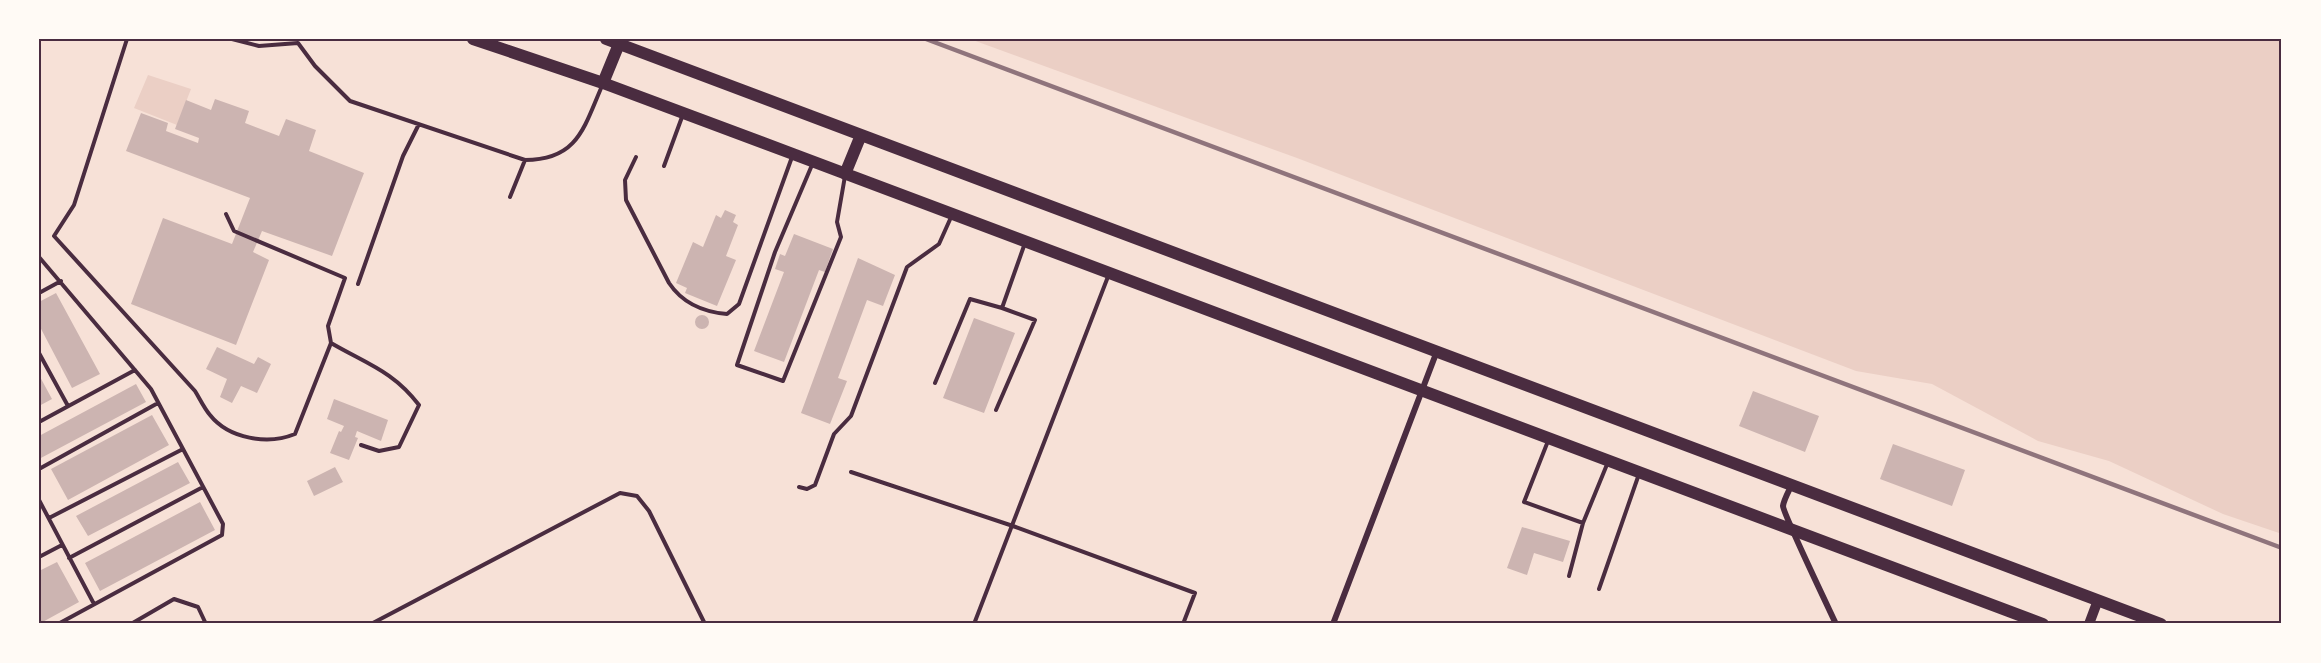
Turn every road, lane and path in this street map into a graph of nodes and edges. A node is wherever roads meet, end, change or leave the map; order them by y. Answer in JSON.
{"nodes":[{"id":1,"x":127,"y":39,"type":"edge"},
{"id":2,"x":232,"y":39,"type":"edge"},
{"id":3,"x":473,"y":39,"type":"edge"},
{"id":4,"x":606,"y":39,"type":"edge"},
{"id":5,"x":299,"y":41,"type":"edge"},
{"id":6,"x":619,"y":44,"type":"junction"},
{"id":7,"x":603,"y":83,"type":"junction"},
{"id":8,"x":684,"y":113,"type":"junction"},
{"id":9,"x":419,"y":124,"type":"junction"},
{"id":10,"x":861,"y":135,"type":"junction"},
{"id":11,"x":793,"y":154,"type":"junction"},
{"id":12,"x":636,"y":157,"type":"dead end"},
{"id":13,"x":525,"y":160,"type":"junction"},
{"id":14,"x":813,"y":161,"type":"junction"},
{"id":15,"x":664,"y":166,"type":"dead end"},
{"id":16,"x":845,"y":174,"type":"junction"},
{"id":17,"x":510,"y":197,"type":"dead end"},
{"id":18,"x":226,"y":214,"type":"dead end"},
{"id":19,"x":952,"y":214,"type":"junction"},
{"id":20,"x":1026,"y":242,"type":"junction"},
{"id":21,"x":39,"y":257,"type":"edge"},
{"id":22,"x":1109,"y":273,"type":"junction"},
{"id":23,"x":61,"y":281,"type":"junction"},
{"id":24,"x":358,"y":284,"type":"dead end"},
{"id":25,"x":39,"y":293,"type":"edge"},
{"id":26,"x":1002,"y":308,"type":"junction"},
{"id":27,"x":331,"y":343,"type":"junction"},
{"id":28,"x":1437,"y":351,"type":"junction"},
{"id":29,"x":39,"y":353,"type":"edge"},
{"id":30,"x":135,"y":370,"type":"junction"},
{"id":31,"x":935,"y":383,"type":"dead end"},
{"id":32,"x":1420,"y":391,"type":"junction"},
{"id":33,"x":158,"y":403,"type":"junction"},
{"id":34,"x":68,"y":406,"type":"junction"},
{"id":35,"x":996,"y":410,"type":"dead end"},
{"id":36,"x":39,"y":422,"type":"edge"},
{"id":37,"x":1549,"y":440,"type":"junction"},
{"id":38,"x":361,"y":445,"type":"dead end"},
{"id":39,"x":183,"y":449,"type":"junction"},
{"id":40,"x":1608,"y":461,"type":"junction"},
{"id":41,"x":39,"y":469,"type":"edge"},
{"id":42,"x":851,"y":472,"type":"dead end"},
{"id":43,"x":1639,"y":473,"type":"junction"},
{"id":44,"x":1792,"y":484,"type":"junction"},
{"id":45,"x":203,"y":487,"type":"junction"},
{"id":46,"x":799,"y":487,"type":"dead end"},
{"id":47,"x":39,"y":500,"type":"edge"},
{"id":48,"x":49,"y":518,"type":"junction"},
{"id":49,"x":1583,"y":523,"type":"junction"},
{"id":50,"x":1013,"y":526,"type":"junction"},
{"id":51,"x":1795,"y":532,"type":"junction"},
{"id":52,"x":62,"y":544,"type":"junction"},
{"id":53,"x":39,"y":557,"type":"edge"},
{"id":54,"x":69,"y":558,"type":"junction"},
{"id":55,"x":1569,"y":576,"type":"dead end"},
{"id":56,"x":1599,"y":589,"type":"dead end"},
{"id":57,"x":2098,"y":600,"type":"junction"},
{"id":58,"x":94,"y":604,"type":"junction"},
{"id":59,"x":58,"y":624,"type":"edge"},
{"id":60,"x":131,"y":624,"type":"edge"},
{"id":61,"x":206,"y":624,"type":"edge"},
{"id":62,"x":371,"y":624,"type":"edge"},
{"id":63,"x":705,"y":624,"type":"edge"},
{"id":64,"x":974,"y":624,"type":"edge"},
{"id":65,"x":1183,"y":624,"type":"edge"},
{"id":66,"x":1334,"y":624,"type":"edge"},
{"id":67,"x":1836,"y":624,"type":"edge"},
{"id":68,"x":2043,"y":624,"type":"edge"},
{"id":69,"x":2089,"y":624,"type":"edge"},
{"id":70,"x":2161,"y":624,"type":"edge"}],
"edges":[{"from":1,"to":27,"type":"lane"},
{"from":2,"to":5,"type":"lane"},
{"from":3,"to":7,"type":"main road"},
{"from":4,"to":6,"type":"main road"},
{"from":5,"to":9,"type":"lane"},
{"from":6,"to":7,"type":"main road"},
{"from":6,"to":10,"type":"main road"},
{"from":7,"to":8,"type":"main road"},
{"from":7,"to":13,"type":"lane"},
{"from":8,"to":11,"type":"main road"},
{"from":8,"to":15,"type":"lane"},
{"from":9,"to":13,"type":"lane"},
{"from":9,"to":24,"type":"lane"},
{"from":10,"to":16,"type":"main road"},
{"from":10,"to":28,"type":"main road"},
{"from":11,"to":12,"type":"lane"},
{"from":11,"to":14,"type":"main road"},
{"from":13,"to":17,"type":"lane"},
{"from":14,"to":16,"type":"main road"},
{"from":14,"to":16,"type":"lane"},
{"from":16,"to":19,"type":"main road"},
{"from":18,"to":27,"type":"lane"},
{"from":19,"to":20,"type":"main road"},
{"from":19,"to":46,"type":"lane"},
{"from":20,"to":22,"type":"main road"},
{"from":20,"to":26,"type":"lane"},
{"from":21,"to":23,"type":"lane"},
{"from":22,"to":32,"type":"main road"},
{"from":22,"to":50,"type":"lane"},
{"from":23,"to":25,"type":"lane"},
{"from":23,"to":30,"type":"lane"},
{"from":26,"to":31,"type":"lane"},
{"from":26,"to":35,"type":"lane"},
{"from":27,"to":38,"type":"lane"},
{"from":28,"to":32,"type":"street"},
{"from":28,"to":44,"type":"main road"},
{"from":29,"to":34,"type":"lane"},
{"from":30,"to":33,"type":"lane"},
{"from":30,"to":34,"type":"lane"},
{"from":32,"to":37,"type":"main road"},
{"from":32,"to":66,"type":"street"},
{"from":33,"to":39,"type":"lane"},
{"from":33,"to":41,"type":"lane"},
{"from":34,"to":36,"type":"lane"},
{"from":37,"to":40,"type":"main road"},
{"from":37,"to":49,"type":"lane"},
{"from":39,"to":45,"type":"lane"},
{"from":39,"to":48,"type":"lane"},
{"from":40,"to":43,"type":"main road"},
{"from":40,"to":49,"type":"lane"},
{"from":42,"to":50,"type":"lane"},
{"from":43,"to":51,"type":"main road"},
{"from":43,"to":56,"type":"lane"},
{"from":44,"to":51,"type":"street"},
{"from":44,"to":57,"type":"main road"},
{"from":45,"to":54,"type":"lane"},
{"from":45,"to":58,"type":"lane"},
{"from":47,"to":48,"type":"lane"},
{"from":48,"to":52,"type":"lane"},
{"from":49,"to":55,"type":"lane"},
{"from":50,"to":64,"type":"lane"},
{"from":50,"to":65,"type":"lane"},
{"from":51,"to":67,"type":"street"},
{"from":51,"to":68,"type":"main road"},
{"from":52,"to":53,"type":"lane"},
{"from":52,"to":54,"type":"lane"},
{"from":54,"to":58,"type":"lane"},
{"from":57,"to":69,"type":"street"},
{"from":57,"to":70,"type":"main road"},
{"from":58,"to":59,"type":"lane"},
{"from":60,"to":61,"type":"lane"},
{"from":62,"to":63,"type":"lane"}]}
